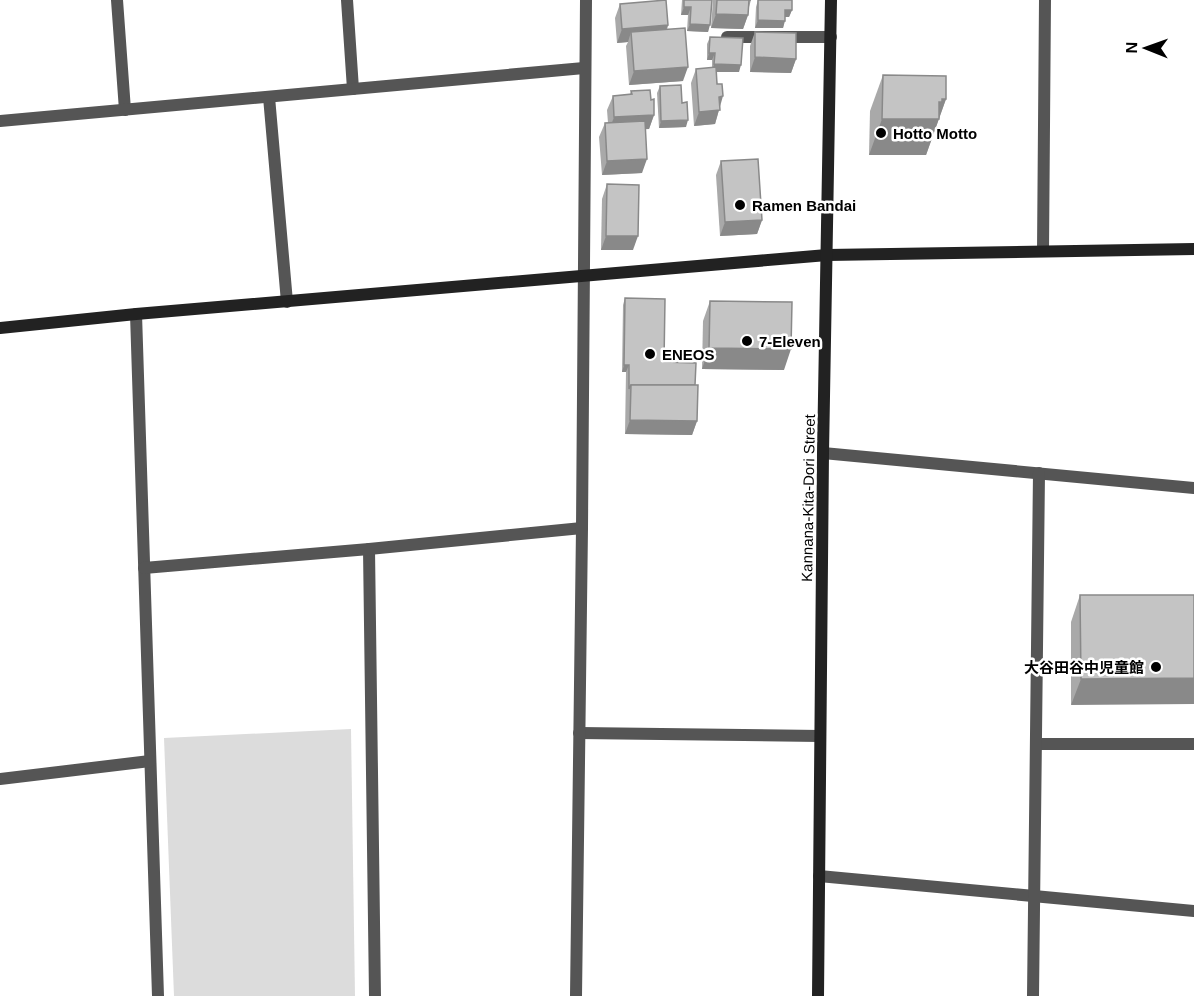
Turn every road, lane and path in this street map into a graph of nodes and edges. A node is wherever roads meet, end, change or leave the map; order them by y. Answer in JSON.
{"nodes":[{"id":1,"x":117,"y":0,"type":"edge"},
{"id":2,"x":347,"y":0,"type":"edge"},
{"id":3,"x":586,"y":0,"type":"edge"},
{"id":4,"x":831,"y":0,"type":"edge"},
{"id":5,"x":1045,"y":0,"type":"edge"},
{"id":6,"x":727,"y":37,"type":"edge"},
{"id":7,"x":831,"y":37,"type":"junction"},
{"id":8,"x":584,"y":68,"type":"junction"},
{"id":9,"x":352,"y":89,"type":"junction"},
{"id":10,"x":269,"y":97,"type":"junction"},
{"id":11,"x":125,"y":110,"type":"junction"},
{"id":12,"x":0,"y":121,"type":"edge"},
{"id":13,"x":1194,"y":249,"type":"edge"},
{"id":14,"x":1043,"y":251,"type":"junction"},
{"id":15,"x":827,"y":255,"type":"junction"},
{"id":16,"x":584,"y":276,"type":"junction"},
{"id":17,"x":287,"y":302,"type":"junction"},
{"id":18,"x":136,"y":314,"type":"junction"},
{"id":19,"x":0,"y":328,"type":"edge"},
{"id":20,"x":823,"y":453,"type":"junction"},
{"id":21,"x":1039,"y":473,"type":"junction"},
{"id":22,"x":1194,"y":488,"type":"edge"},
{"id":23,"x":582,"y":528,"type":"junction"},
{"id":24,"x":369,"y":549,"type":"junction"},
{"id":25,"x":144,"y":568,"type":"junction"},
{"id":26,"x":579,"y":733,"type":"junction"},
{"id":27,"x":820,"y":736,"type":"junction"},
{"id":28,"x":1036,"y":744,"type":"junction"},
{"id":29,"x":1194,"y":744,"type":"edge"},
{"id":30,"x":150,"y":761,"type":"junction"},
{"id":31,"x":0,"y":778,"type":"edge"},
{"id":32,"x":819,"y":876,"type":"junction"},
{"id":33,"x":1034,"y":896,"type":"junction"},
{"id":34,"x":1194,"y":911,"type":"edge"},
{"id":35,"x":158,"y":996,"type":"edge"},
{"id":36,"x":375,"y":996,"type":"edge"},
{"id":37,"x":576,"y":996,"type":"edge"},
{"id":38,"x":818,"y":996,"type":"edge"},
{"id":39,"x":1033,"y":996,"type":"edge"}],
"edges":[{"from":1,"to":11,"type":"street"},
{"from":2,"to":9,"type":"street"},
{"from":3,"to":8,"type":"street"},
{"from":4,"to":7,"type":"street","name":"Kannana-Kita-Dori Street"},
{"from":5,"to":14,"type":"street"},
{"from":6,"to":7,"type":"street"},
{"from":7,"to":15,"type":"street","name":"Kannana-Kita-Dori Street"},
{"from":8,"to":9,"type":"street"},
{"from":8,"to":16,"type":"street"},
{"from":9,"to":10,"type":"street"},
{"from":10,"to":11,"type":"street"},
{"from":10,"to":17,"type":"street"},
{"from":11,"to":12,"type":"street"},
{"from":13,"to":14,"type":"street"},
{"from":14,"to":15,"type":"street"},
{"from":15,"to":16,"type":"street"},
{"from":15,"to":20,"type":"street","name":"Kannana-Kita-Dori Street"},
{"from":16,"to":17,"type":"street"},
{"from":16,"to":23,"type":"street"},
{"from":17,"to":18,"type":"street"},
{"from":18,"to":19,"type":"street"},
{"from":18,"to":25,"type":"street"},
{"from":20,"to":21,"type":"street"},
{"from":20,"to":27,"type":"street","name":"Kannana-Kita-Dori Street"},
{"from":21,"to":22,"type":"street"},
{"from":21,"to":28,"type":"street"},
{"from":23,"to":24,"type":"street"},
{"from":23,"to":26,"type":"street"},
{"from":24,"to":25,"type":"street"},
{"from":24,"to":36,"type":"street"},
{"from":25,"to":30,"type":"street"},
{"from":26,"to":27,"type":"street"},
{"from":26,"to":37,"type":"street"},
{"from":27,"to":32,"type":"street","name":"Kannana-Kita-Dori Street"},
{"from":28,"to":29,"type":"street"},
{"from":28,"to":33,"type":"street"},
{"from":30,"to":31,"type":"street"},
{"from":30,"to":35,"type":"street"},
{"from":32,"to":33,"type":"street"},
{"from":32,"to":38,"type":"street","name":"Kannana-Kita-Dori Street"},
{"from":33,"to":34,"type":"street"},
{"from":33,"to":39,"type":"street"}]}
